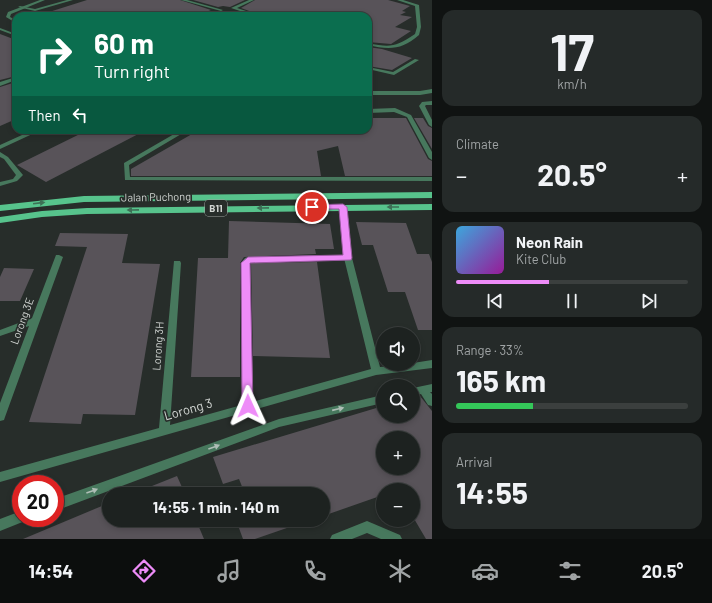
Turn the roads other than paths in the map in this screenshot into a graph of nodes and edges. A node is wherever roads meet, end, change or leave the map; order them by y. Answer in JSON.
{"nodes":[{"id":1,"x":43,"y":0,"type":"edge"},
{"id":2,"x":71,"y":0,"type":"edge"},
{"id":3,"x":183,"y":0,"type":"edge"},
{"id":4,"x":252,"y":0,"type":"edge"},
{"id":5,"x":400,"y":0,"type":"edge"},
{"id":6,"x":20,"y":7,"type":"junction"},
{"id":7,"x":221,"y":10,"type":"dead end"},
{"id":8,"x":246,"y":12,"type":"edge"},
{"id":9,"x":12,"y":20,"type":"edge"},
{"id":10,"x":0,"y":29,"type":"edge"},
{"id":11,"x":12,"y":34,"type":"edge"},
{"id":12,"x":372,"y":45,"type":"edge"},
{"id":13,"x":417,"y":60,"type":"dead end"},
{"id":14,"x":372,"y":69,"type":"edge"},
{"id":15,"x":12,"y":80,"type":"edge"},
{"id":16,"x":0,"y":84,"type":"edge"},
{"id":17,"x":432,"y":91,"type":"edge"},
{"id":18,"x":372,"y":94,"type":"edge"},
{"id":19,"x":432,"y":103,"type":"edge"},
{"id":20,"x":372,"y":111,"type":"edge"},
{"id":21,"x":432,"y":125,"type":"edge"},
{"id":22,"x":29,"y":134,"type":"edge"},
{"id":23,"x":178,"y":134,"type":"edge"},
{"id":24,"x":0,"y":147,"type":"edge"},
{"id":25,"x":0,"y":154,"type":"edge"},
{"id":26,"x":432,"y":158,"type":"edge"},
{"id":27,"x":432,"y":179,"type":"edge"},
{"id":28,"x":0,"y":184,"type":"edge"},
{"id":29,"x":432,"y":195,"type":"edge"},
{"id":30,"x":432,"y":206,"type":"edge"},
{"id":31,"x":343,"y":207,"type":"junction"},
{"id":32,"x":0,"y":208,"type":"edge"},
{"id":33,"x":0,"y":220,"type":"edge"},
{"id":34,"x":59,"y":257,"type":"dead end"},
{"id":35,"x":348,"y":258,"type":"junction"},
{"id":36,"x":177,"y":263,"type":"dead end"},
{"id":37,"x":34,"y":321,"type":"junction"},
{"id":38,"x":0,"y":333,"type":"edge"},
{"id":39,"x":432,"y":364,"type":"edge"},
{"id":40,"x":420,"y":366,"type":"edge"},
{"id":41,"x":376,"y":371,"type":"joint"},
{"id":42,"x":428,"y":389,"type":"edge"},
{"id":43,"x":376,"y":401,"type":"edge"},
{"id":44,"x":432,"y":402,"type":"edge"},
{"id":45,"x":248,"y":406,"type":"junction"},
{"id":46,"x":0,"y":417,"type":"edge"},
{"id":47,"x":164,"y":431,"type":"junction"},
{"id":48,"x":0,"y":477,"type":"edge"},
{"id":49,"x":64,"y":502,"type":"edge"},
{"id":50,"x":12,"y":520,"type":"edge"},
{"id":51,"x":0,"y":525,"type":"edge"},
{"id":52,"x":336,"y":539,"type":"edge"},
{"id":53,"x":396,"y":539,"type":"edge"}],
"edges":[{"from":1,"to":6,"type":"street"},
{"from":2,"to":6,"type":"street"},
{"from":3,"to":7,"type":"street"},
{"from":4,"to":8,"type":"street"},
{"from":5,"to":12,"type":"street"},
{"from":6,"to":9,"type":"street"},
{"from":10,"to":11,"type":"street"},
{"from":13,"to":14,"type":"street"},
{"from":15,"to":16,"type":"street"},
{"from":17,"to":18,"type":"street"},
{"from":19,"to":21,"type":"street"},
{"from":20,"to":26,"type":"street"},
{"from":22,"to":24,"type":"street"},
{"from":23,"to":27,"type":"street"},
{"from":25,"to":28,"type":"street"},
{"from":32,"to":29,"type":"main road","name":"Jalan Puchong","number":"B11","one_way":true},
{"from":30,"to":31,"type":"main road","name":"Jalan Puchong","number":"B11","one_way":true},
{"from":31,"to":33,"type":"main road","name":"Jalan Puchong","number":"B11","one_way":true},
{"from":31,"to":35,"type":"street"},
{"from":34,"to":37,"type":"street","name":"Lorong 3E"},
{"from":35,"to":41,"type":"street"},
{"from":35,"to":45,"type":"street"},
{"from":36,"to":47,"type":"street","name":"Lorong 3H"},
{"from":37,"to":38,"type":"street"},
{"from":37,"to":46,"type":"street","name":"Lorong 3E"},
{"from":39,"to":40,"type":"street","name":"Lorong 3"},
{"from":41,"to":45,"type":"street","name":"Lorong 3"},
{"from":42,"to":44,"type":"street"},
{"from":49,"to":43,"type":"street","one_way":true},
{"from":45,"to":47,"type":"street","name":"Lorong 3"},
{"from":47,"to":48,"type":"street","name":"Lorong 3"},
{"from":50,"to":51,"type":"street"},
{"from":52,"to":53,"type":"street"}]}
